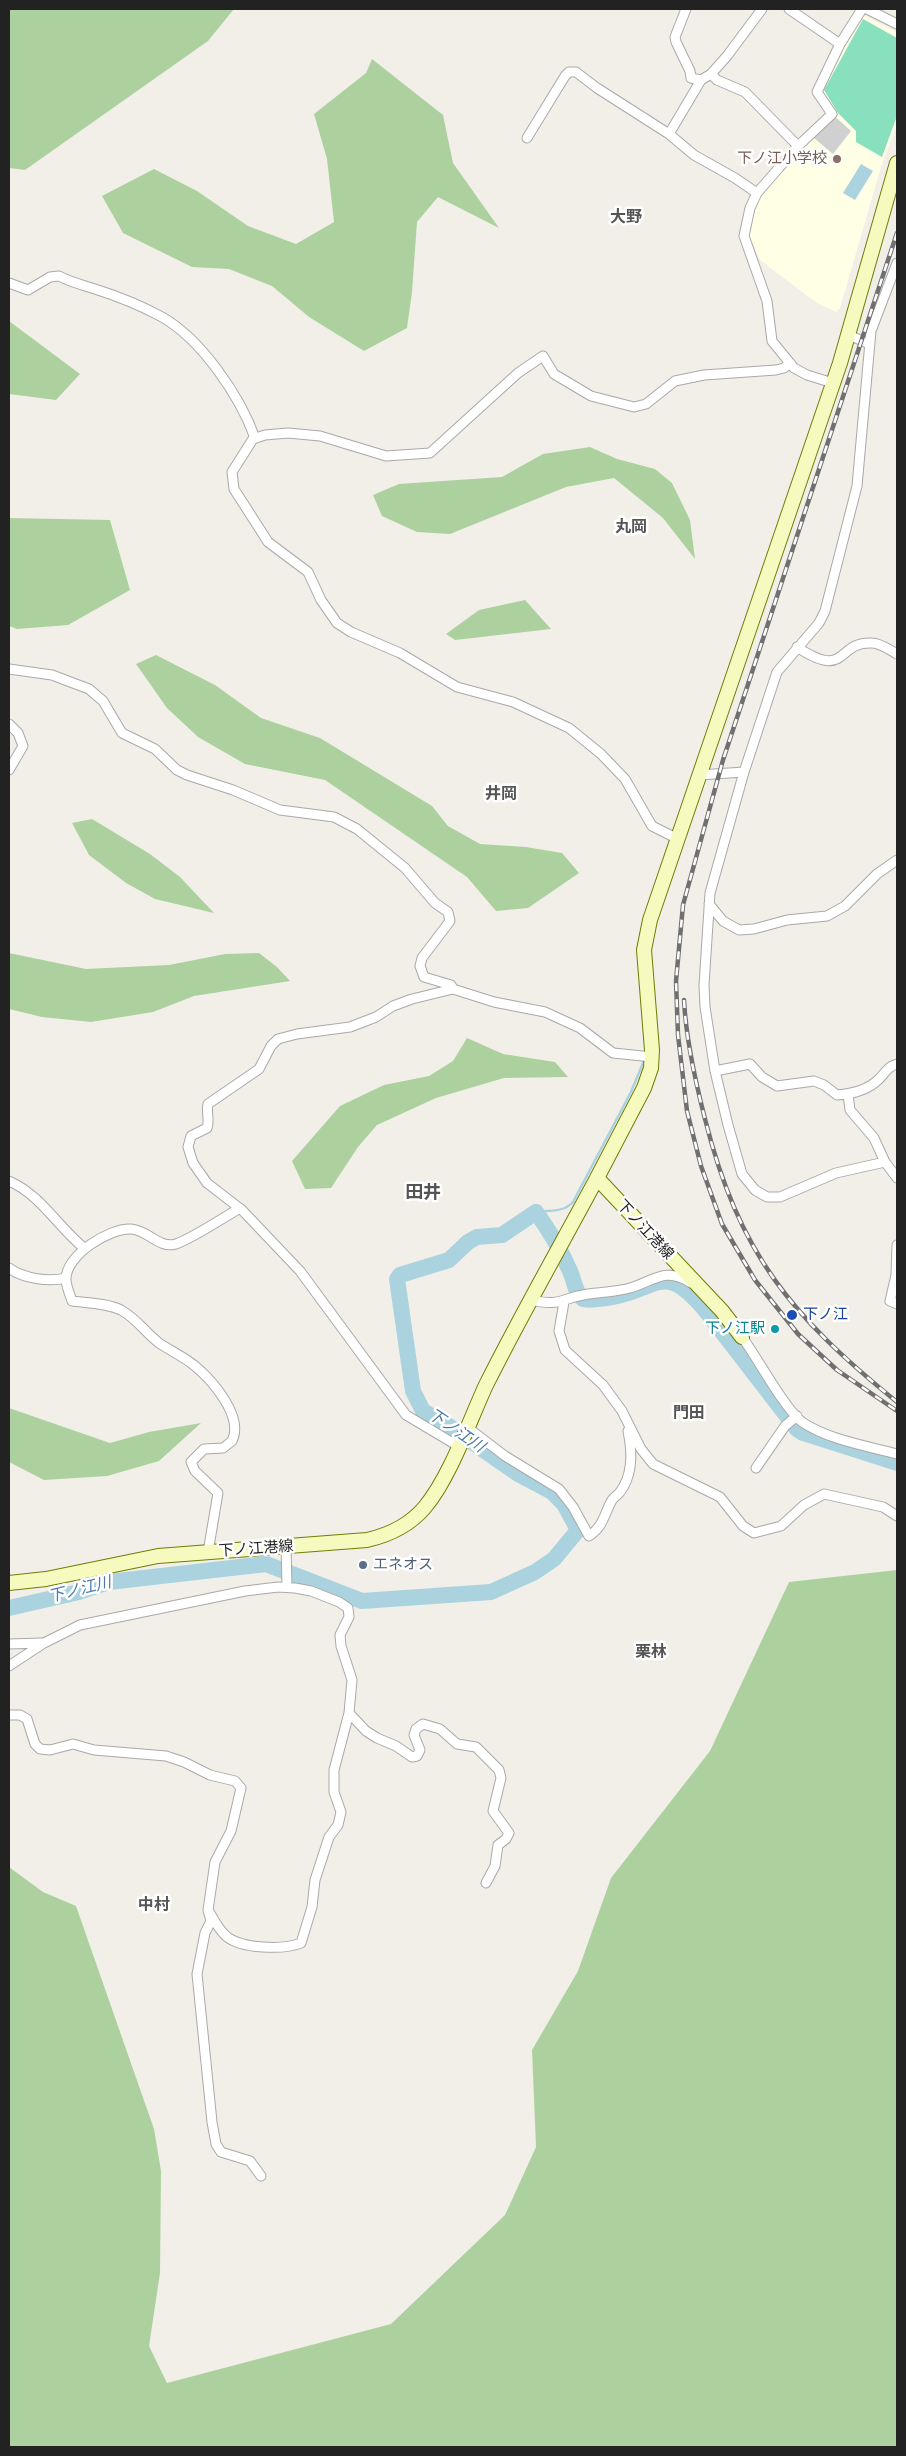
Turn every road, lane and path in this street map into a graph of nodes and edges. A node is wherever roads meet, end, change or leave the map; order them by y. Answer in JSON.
{"nodes":[{"id":1,"x":686,"y":9,"type":"edge"},
{"id":2,"x":762,"y":9,"type":"edge"},
{"id":3,"x":789,"y":9,"type":"edge"},
{"id":4,"x":862,"y":9,"type":"edge"},
{"id":5,"x":867,"y":9,"type":"edge"},
{"id":6,"x":897,"y":24,"type":"edge"},
{"id":7,"x":840,"y":44,"type":"junction"},
{"id":8,"x":711,"y":74,"type":"junction"},
{"id":9,"x":701,"y":80,"type":"junction"},
{"id":10,"x":669,"y":134,"type":"junction"},
{"id":11,"x":527,"y":138,"type":"dead end"},
{"id":12,"x":798,"y":146,"type":"junction"},
{"id":13,"x":897,"y":163,"type":"edge"},
{"id":14,"x":757,"y":193,"type":"junction"},
{"id":15,"x":897,"y":263,"type":"edge"},
{"id":16,"x":9,"y":283,"type":"edge"},
{"id":17,"x":849,"y":336,"type":"junction"},
{"id":18,"x":869,"y":344,"type":"junction"},
{"id":19,"x":790,"y":363,"type":"junction"},
{"id":20,"x":833,"y":383,"type":"junction"},
{"id":21,"x":255,"y":438,"type":"junction"},
{"id":22,"x":797,"y":647,"type":"junction"},
{"id":23,"x":897,"y":654,"type":"edge"},
{"id":24,"x":9,"y":669,"type":"edge"},
{"id":25,"x":9,"y":724,"type":"edge"},
{"id":26,"x":9,"y":770,"type":"edge"},
{"id":27,"x":744,"y":772,"type":"junction"},
{"id":28,"x":699,"y":775,"type":"junction"},
{"id":29,"x":678,"y":839,"type":"junction"},
{"id":30,"x":897,"y":860,"type":"edge"},
{"id":31,"x":709,"y":904,"type":"junction"},
{"id":32,"x":453,"y":989,"type":"junction"},
{"id":33,"x":647,"y":1057,"type":"junction"},
{"id":34,"x":897,"y":1064,"type":"edge"},
{"id":35,"x":715,"y":1071,"type":"junction"},
{"id":36,"x":848,"y":1094,"type":"junction"},
{"id":37,"x":885,"y":1162,"type":"junction"},
{"id":38,"x":597,"y":1178,"type":"junction"},
{"id":39,"x":897,"y":1178,"type":"edge"},
{"id":40,"x":9,"y":1181,"type":"edge"},
{"id":41,"x":240,"y":1208,"type":"junction"},
{"id":42,"x":897,"y":1245,"type":"edge"},
{"id":43,"x":84,"y":1248,"type":"junction"},
{"id":44,"x":9,"y":1268,"type":"edge"},
{"id":45,"x":66,"y":1278,"type":"junction"},
{"id":46,"x":702,"y":1291,"type":"junction"},
{"id":47,"x":531,"y":1300,"type":"junction"},
{"id":48,"x":564,"y":1302,"type":"junction"},
{"id":49,"x":897,"y":1304,"type":"edge"},
{"id":50,"x":742,"y":1337,"type":"joint"},
{"id":51,"x":792,"y":1420,"type":"junction"},
{"id":52,"x":627,"y":1421,"type":"junction"},
{"id":53,"x":466,"y":1428,"type":"junction"},
{"id":54,"x":458,"y":1446,"type":"junction"},
{"id":55,"x":897,"y":1454,"type":"edge"},
{"id":56,"x":756,"y":1468,"type":"dead end"},
{"id":57,"x":897,"y":1516,"type":"edge"},
{"id":58,"x":208,"y":1552,"type":"junction"},
{"id":59,"x":287,"y":1553,"type":"junction"},
{"id":60,"x":9,"y":1583,"type":"edge"},
{"id":61,"x":287,"y":1586,"type":"junction"},
{"id":62,"x":44,"y":1643,"type":"junction"},
{"id":63,"x":9,"y":1644,"type":"edge"},
{"id":64,"x":9,"y":1666,"type":"edge"},
{"id":65,"x":349,"y":1713,"type":"junction"},
{"id":66,"x":9,"y":1715,"type":"edge"},
{"id":67,"x":486,"y":1883,"type":"dead end"},
{"id":68,"x":208,"y":1910,"type":"junction"},
{"id":69,"x":261,"y":2176,"type":"dead end"}],
"edges":[{"from":1,"to":9,"type":"street"},
{"from":2,"to":8,"type":"street"},
{"from":3,"to":7,"type":"street"},
{"from":4,"to":7,"type":"street"},
{"from":5,"to":6,"type":"street"},
{"from":7,"to":12,"type":"street"},
{"from":8,"to":9,"type":"street"},
{"from":8,"to":12,"type":"street"},
{"from":9,"to":10,"type":"street"},
{"from":10,"to":11,"type":"street"},
{"from":10,"to":14,"type":"street"},
{"from":12,"to":14,"type":"street"},
{"from":13,"to":17,"type":"street"},
{"from":14,"to":19,"type":"street"},
{"from":15,"to":18,"type":"street"},
{"from":16,"to":21,"type":"street"},
{"from":17,"to":18,"type":"street"},
{"from":17,"to":20,"type":"street"},
{"from":18,"to":22,"type":"street"},
{"from":19,"to":20,"type":"street"},
{"from":19,"to":21,"type":"street"},
{"from":20,"to":28,"type":"street"},
{"from":21,"to":29,"type":"street"},
{"from":22,"to":23,"type":"street"},
{"from":22,"to":27,"type":"street"},
{"from":24,"to":32,"type":"street"},
{"from":25,"to":26,"type":"street"},
{"from":27,"to":28,"type":"street"},
{"from":27,"to":31,"type":"street"},
{"from":28,"to":29,"type":"street"},
{"from":29,"to":33,"type":"street"},
{"from":30,"to":31,"type":"street"},
{"from":31,"to":35,"type":"street"},
{"from":32,"to":33,"type":"street"},
{"from":32,"to":41,"type":"street"},
{"from":33,"to":38,"type":"street"},
{"from":34,"to":36,"type":"street"},
{"from":35,"to":36,"type":"street"},
{"from":35,"to":37,"type":"street"},
{"from":36,"to":37,"type":"street"},
{"from":37,"to":39,"type":"street"},
{"from":38,"to":46,"type":"street","name":"下ノ江港線"},
{"from":38,"to":47,"type":"street"},
{"from":40,"to":43,"type":"street"},
{"from":41,"to":43,"type":"street"},
{"from":41,"to":54,"type":"street"},
{"from":42,"to":49,"type":"street"},
{"from":43,"to":45,"type":"street"},
{"from":44,"to":45,"type":"street"},
{"from":45,"to":58,"type":"street"},
{"from":46,"to":48,"type":"street"},
{"from":46,"to":50,"type":"street","name":"下ノ江港線"},
{"from":47,"to":48,"type":"street"},
{"from":47,"to":53,"type":"street"},
{"from":48,"to":52,"type":"street"},
{"from":50,"to":51,"type":"street"},
{"from":51,"to":55,"type":"street"},
{"from":51,"to":56,"type":"street"},
{"from":52,"to":53,"type":"street"},
{"from":52,"to":57,"type":"street"},
{"from":53,"to":54,"type":"street","name":"下ノ江港線"},
{"from":54,"to":59,"type":"street","name":"下ノ江港線"},
{"from":58,"to":59,"type":"street","name":"下ノ江港線"},
{"from":58,"to":60,"type":"street","name":"下ノ江港線"},
{"from":59,"to":61,"type":"street"},
{"from":61,"to":62,"type":"street"},
{"from":61,"to":65,"type":"street"},
{"from":62,"to":63,"type":"street"},
{"from":62,"to":64,"type":"street"},
{"from":65,"to":67,"type":"street"},
{"from":65,"to":68,"type":"street"},
{"from":66,"to":68,"type":"street"},
{"from":68,"to":69,"type":"street"}]}
